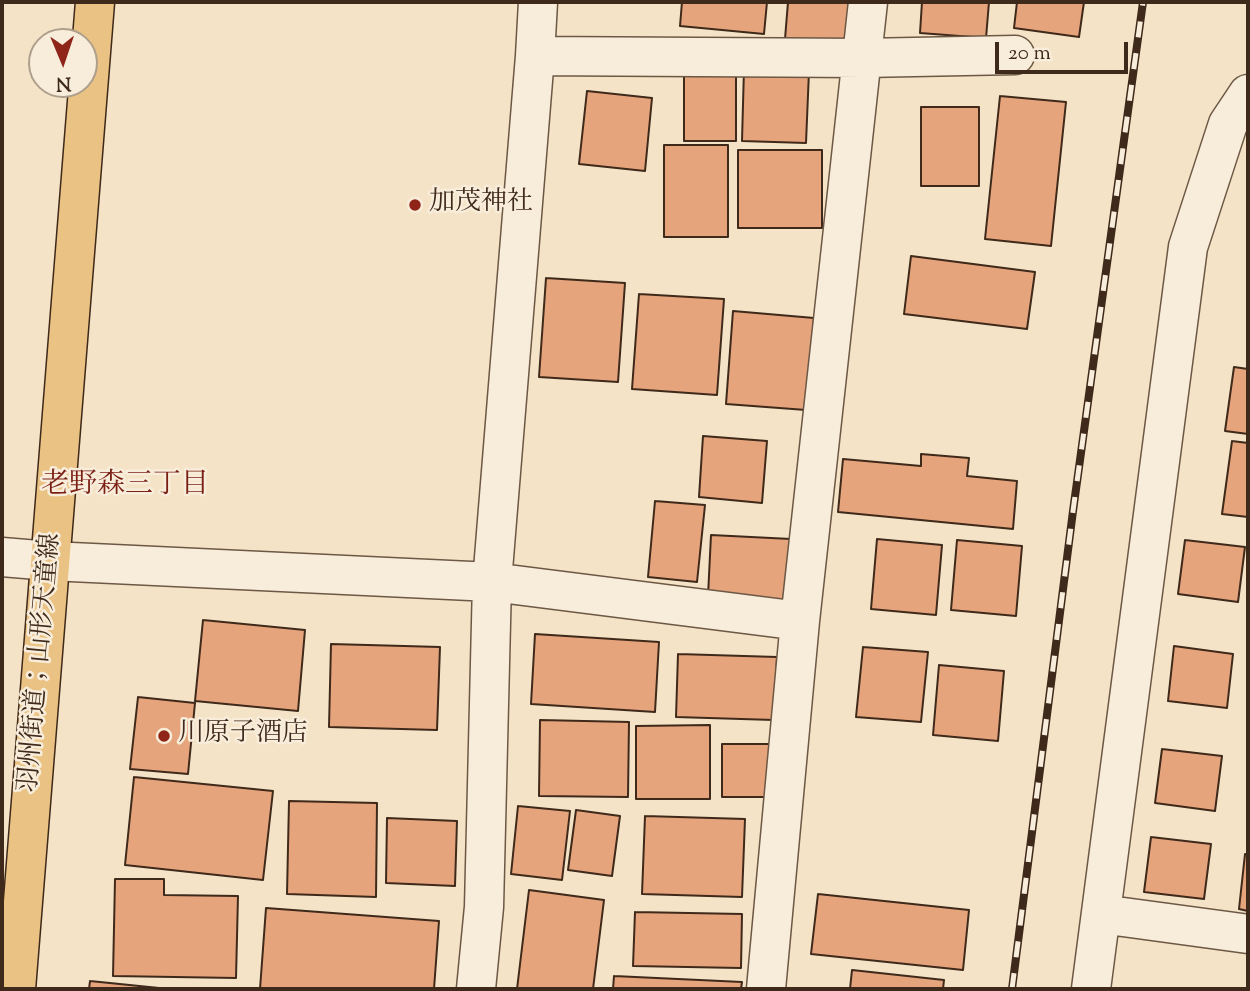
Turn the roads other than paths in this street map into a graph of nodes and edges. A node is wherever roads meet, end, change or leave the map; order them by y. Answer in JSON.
{"nodes":[{"id":1,"x":94,"y":2,"type":"edge"},
{"id":2,"x":538,"y":2,"type":"edge"},
{"id":3,"x":868,"y":2,"type":"edge"},
{"id":4,"x":1015,"y":55,"type":"dead end"},
{"id":5,"x":535,"y":57,"type":"junction"},
{"id":6,"x":863,"y":58,"type":"junction"},
{"id":7,"x":1248,"y":94,"type":"edge"},
{"id":8,"x":2,"y":557,"type":"edge"},
{"id":9,"x":50,"y":561,"type":"junction"},
{"id":10,"x":492,"y":582,"type":"junction"},
{"id":11,"x":800,"y":621,"type":"junction"},
{"id":12,"x":1101,"y":914,"type":"junction"},
{"id":13,"x":1248,"y":934,"type":"edge"},
{"id":14,"x":16,"y":989,"type":"edge"},
{"id":15,"x":476,"y":989,"type":"edge"},
{"id":16,"x":766,"y":989,"type":"edge"},
{"id":17,"x":1091,"y":989,"type":"edge"}],
"edges":[{"from":1,"to":9,"type":"main road","name":"羽州街道；山形天童線"},
{"from":2,"to":5,"type":"street"},
{"from":3,"to":6,"type":"street"},
{"from":4,"to":6,"type":"street"},
{"from":5,"to":6,"type":"street"},
{"from":5,"to":10,"type":"street"},
{"from":6,"to":11,"type":"street"},
{"from":7,"to":12,"type":"street"},
{"from":8,"to":9,"type":"street"},
{"from":9,"to":10,"type":"street"},
{"from":9,"to":14,"type":"main road","name":"羽州街道；山形天童線"},
{"from":10,"to":11,"type":"street"},
{"from":10,"to":15,"type":"street"},
{"from":11,"to":16,"type":"street"},
{"from":12,"to":13,"type":"street"},
{"from":12,"to":17,"type":"street"}]}
